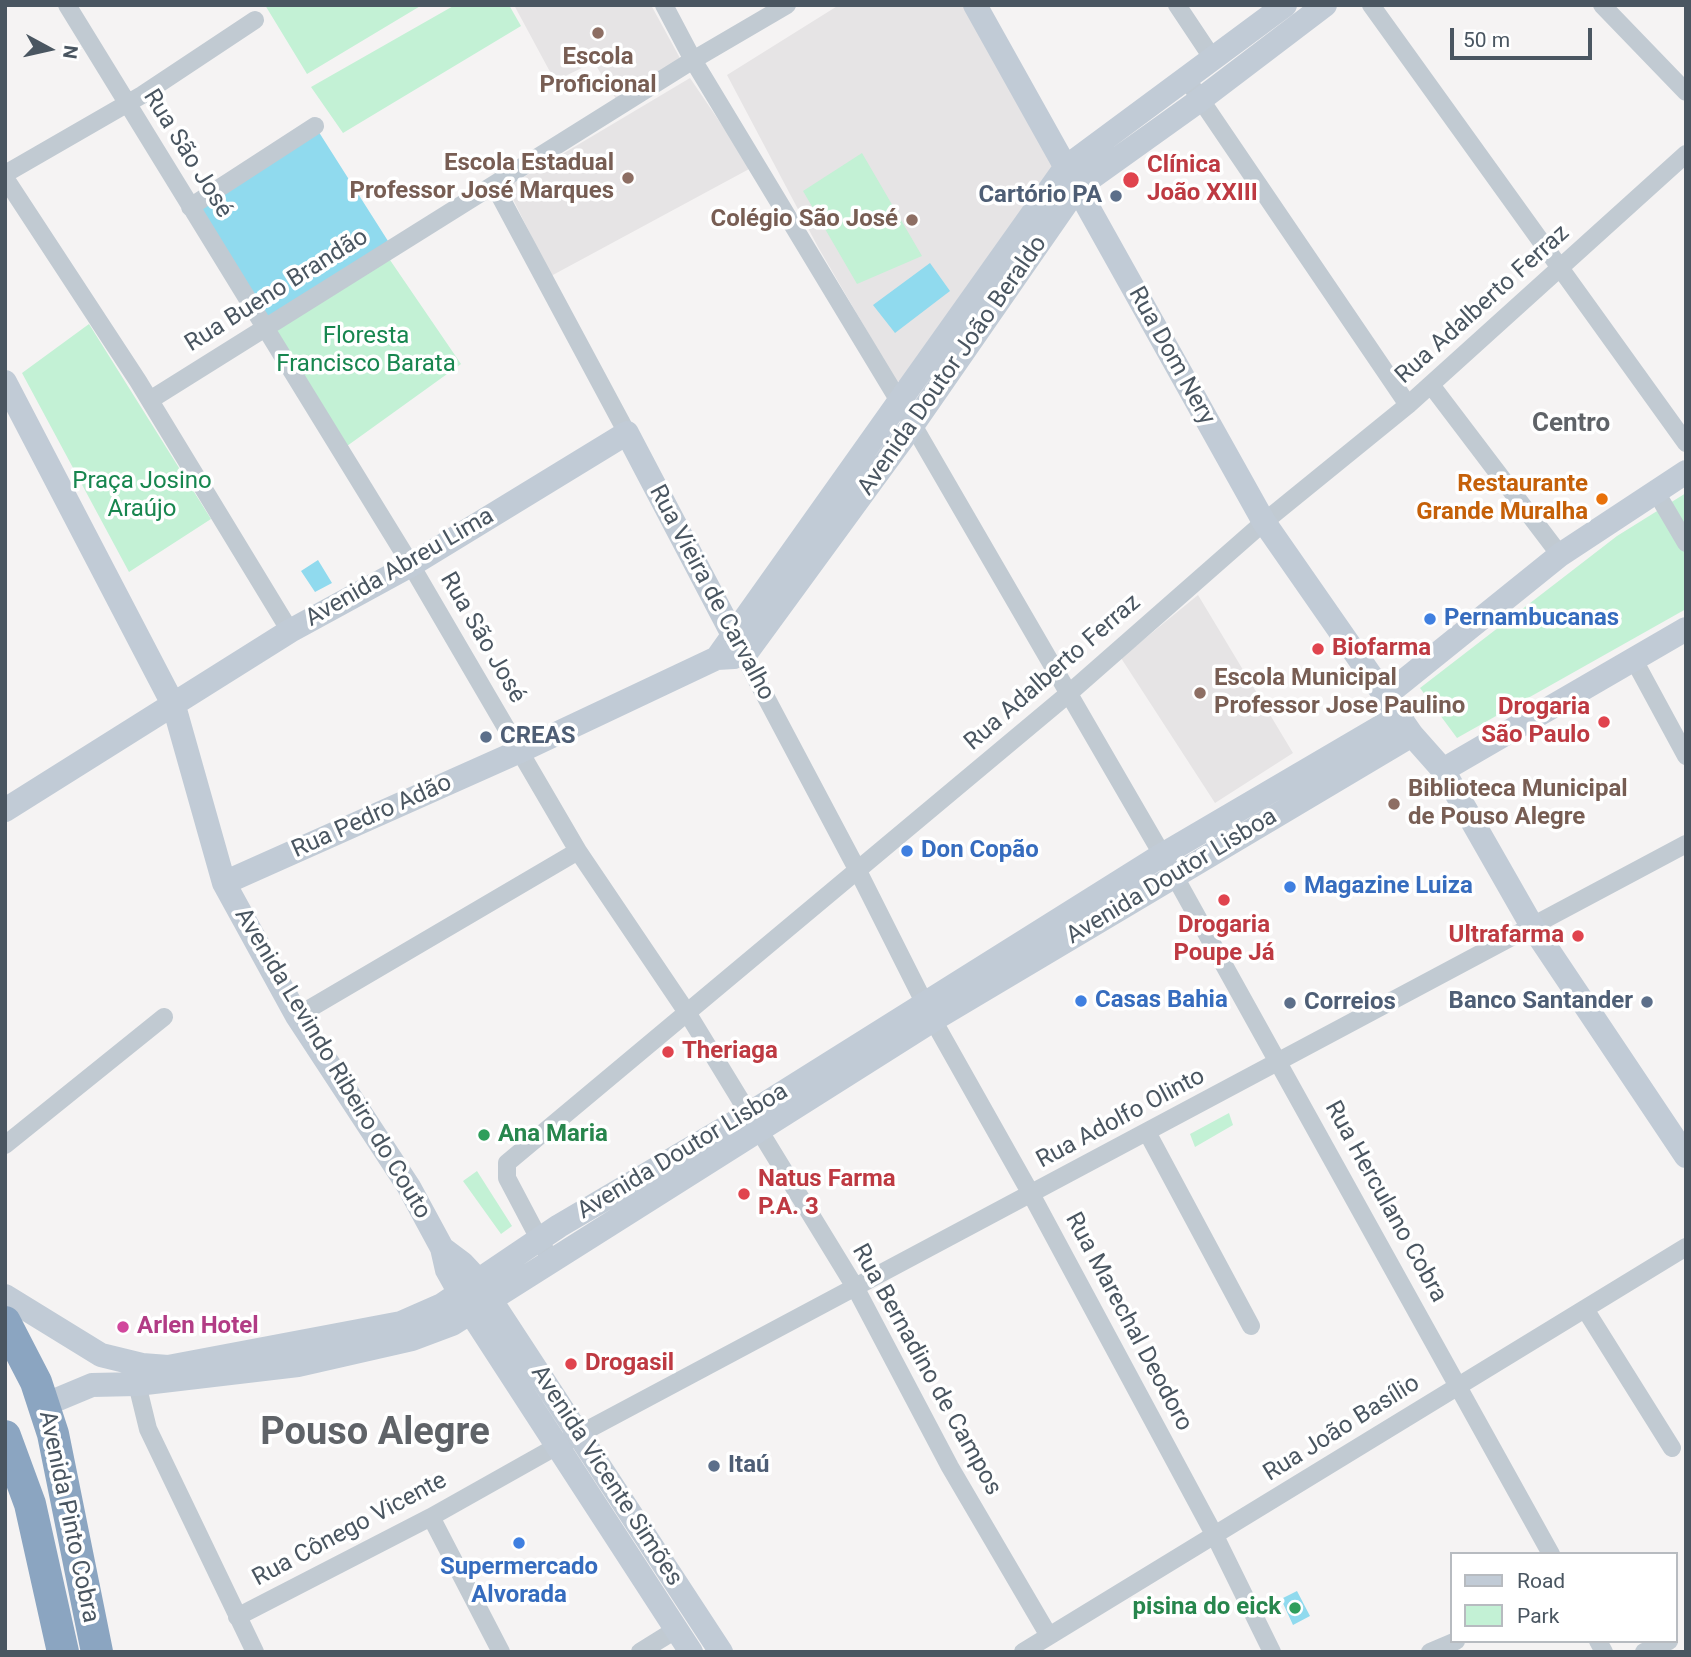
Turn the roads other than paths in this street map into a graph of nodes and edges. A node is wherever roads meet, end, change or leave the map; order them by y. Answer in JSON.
{"nodes":[{"id":1,"x":67,"y":5,"type":"edge"},
{"id":2,"x":664,"y":5,"type":"edge"},
{"id":3,"x":788,"y":5,"type":"edge"},
{"id":4,"x":975,"y":5,"type":"edge"},
{"id":5,"x":1177,"y":5,"type":"edge"},
{"id":6,"x":1285,"y":5,"type":"edge"},
{"id":7,"x":1325,"y":5,"type":"edge"},
{"id":8,"x":1371,"y":5,"type":"edge"},
{"id":9,"x":1602,"y":5,"type":"edge"},
{"id":10,"x":255,"y":20,"type":"dead end"},
{"id":11,"x":1213,"y":59,"type":"junction"},
{"id":12,"x":693,"y":60,"type":"junction"},
{"id":13,"x":1186,"y":78,"type":"junction"},
{"id":14,"x":1686,"y":92,"type":"edge"},
{"id":15,"x":1200,"y":100,"type":"junction"},
{"id":16,"x":127,"y":104,"type":"junction"},
{"id":17,"x":316,"y":126,"type":"dead end"},
{"id":18,"x":1686,"y":154,"type":"edge"},
{"id":19,"x":5,"y":176,"type":"edge"},
{"id":20,"x":1071,"y":178,"type":"junction"},
{"id":21,"x":494,"y":185,"type":"junction"},
{"id":22,"x":190,"y":206,"type":"junction"},
{"id":23,"x":1563,"y":268,"type":"junction"},
{"id":24,"x":264,"y":327,"type":"junction"},
{"id":25,"x":5,"y":382,"type":"edge"},
{"id":26,"x":1430,"y":385,"type":"junction"},
{"id":27,"x":150,"y":400,"type":"junction"},
{"id":28,"x":900,"y":401,"type":"junction"},
{"id":29,"x":1408,"y":405,"type":"junction"},
{"id":30,"x":912,"y":426,"type":"junction"},
{"id":31,"x":627,"y":433,"type":"junction"},
{"id":32,"x":1686,"y":443,"type":"edge"},
{"id":33,"x":1686,"y":472,"type":"edge"},
{"id":34,"x":1656,"y":492,"type":"junction"},
{"id":35,"x":1264,"y":522,"type":"junction"},
{"id":36,"x":818,"y":537,"type":"junction"},
{"id":37,"x":1686,"y":543,"type":"edge"},
{"id":38,"x":1560,"y":555,"type":"junction"},
{"id":39,"x":411,"y":565,"type":"junction"},
{"id":40,"x":1686,"y":629,"type":"edge"},
{"id":41,"x":290,"y":631,"type":"junction"},
{"id":42,"x":738,"y":647,"type":"junction"},
{"id":43,"x":1634,"y":660,"type":"junction"},
{"id":44,"x":1067,"y":695,"type":"junction"},
{"id":45,"x":174,"y":706,"type":"junction"},
{"id":46,"x":1398,"y":715,"type":"junction"},
{"id":47,"x":520,"y":751,"type":"junction"},
{"id":48,"x":1686,"y":756,"type":"edge"},
{"id":49,"x":1443,"y":770,"type":"junction"},
{"id":50,"x":5,"y":810,"type":"edge"},
{"id":51,"x":1686,"y":844,"type":"edge"},
{"id":52,"x":578,"y":851,"type":"junction"},
{"id":53,"x":1168,"y":865,"type":"junction"},
{"id":54,"x":858,"y":871,"type":"junction"},
{"id":55,"x":224,"y":883,"type":"junction"},
{"id":56,"x":1532,"y":926,"type":"junction"},
{"id":57,"x":928,"y":1012,"type":"junction"},
{"id":58,"x":688,"y":1014,"type":"junction"},
{"id":59,"x":297,"y":1016,"type":"junction"},
{"id":60,"x":164,"y":1017,"type":"dead end"},
{"id":61,"x":1279,"y":1062,"type":"junction"},
{"id":62,"x":754,"y":1122,"type":"junction"},
{"id":63,"x":1147,"y":1132,"type":"junction"},
{"id":64,"x":5,"y":1144,"type":"edge"},
{"id":65,"x":1686,"y":1156,"type":"edge"},
{"id":66,"x":1031,"y":1194,"type":"junction"},
{"id":67,"x":540,"y":1239,"type":"junction"},
{"id":68,"x":1686,"y":1247,"type":"edge"},
{"id":69,"x":551,"y":1261,"type":"junction"},
{"id":70,"x":855,"y":1287,"type":"junction"},
{"id":71,"x":5,"y":1296,"type":"edge"},
{"id":72,"x":474,"y":1296,"type":"junction"},
{"id":73,"x":1585,"y":1309,"type":"junction"},
{"id":74,"x":5,"y":1322,"type":"edge"},
{"id":75,"x":1251,"y":1326,"type":"dead end"},
{"id":76,"x":139,"y":1375,"type":"junction"},
{"id":77,"x":1460,"y":1385,"type":"junction"},
{"id":78,"x":40,"y":1393,"type":"junction"},
{"id":79,"x":5,"y":1436,"type":"edge"},
{"id":80,"x":569,"y":1440,"type":"junction"},
{"id":81,"x":1672,"y":1448,"type":"dead end"},
{"id":82,"x":431,"y":1517,"type":"junction"},
{"id":83,"x":1215,"y":1536,"type":"junction"},
{"id":84,"x":1550,"y":1552,"type":"edge"},
{"id":85,"x":237,"y":1616,"type":"junction"},
{"id":86,"x":677,"y":1629,"type":"junction"},
{"id":87,"x":1049,"y":1636,"type":"junction"},
{"id":88,"x":1451,"y":1643,"type":"edge"},
{"id":89,"x":1664,"y":1643,"type":"edge"},
{"id":90,"x":63,"y":1652,"type":"edge"},
{"id":91,"x":97,"y":1652,"type":"edge"},
{"id":92,"x":255,"y":1652,"type":"edge"},
{"id":93,"x":501,"y":1652,"type":"edge"},
{"id":94,"x":640,"y":1652,"type":"edge"},
{"id":95,"x":691,"y":1652,"type":"edge"},
{"id":96,"x":721,"y":1652,"type":"edge"},
{"id":97,"x":1023,"y":1652,"type":"edge"},
{"id":98,"x":1272,"y":1652,"type":"edge"},
{"id":99,"x":1430,"y":1652,"type":"edge"},
{"id":100,"x":1644,"y":1652,"type":"edge"}],
"edges":[{"from":1,"to":16,"type":"street","name":"Rua São José"},
{"from":2,"to":12,"type":"street","name":"Rua Herculano Cobra"},
{"from":3,"to":12,"type":"street","name":"Rua Bueno Brandão"},
{"from":4,"to":20,"type":"main road","name":"Rua Dom Nery"},
{"from":5,"to":11,"type":"street"},
{"from":6,"to":11,"type":"main road","name":"Avenida Doutor João Beraldo"},
{"from":7,"to":15,"type":"main road","name":"Avenida Doutor João Beraldo"},
{"from":8,"to":23,"type":"street"},
{"from":9,"to":14,"type":"street"},
{"from":10,"to":16,"type":"street"},
{"from":11,"to":13,"type":"main road","name":"Avenida Doutor João Beraldo"},
{"from":12,"to":21,"type":"street","name":"Rua Bueno Brandão"},
{"from":12,"to":28,"type":"street","name":"Rua Herculano Cobra"},
{"from":13,"to":15,"type":"street"},
{"from":13,"to":20,"type":"main road","name":"Avenida Doutor João Beraldo"},
{"from":15,"to":20,"type":"main road","name":"Avenida Doutor João Beraldo"},
{"from":15,"to":29,"type":"street"},
{"from":16,"to":19,"type":"street"},
{"from":16,"to":22,"type":"street","name":"Rua São José"},
{"from":17,"to":22,"type":"street"},
{"from":18,"to":23,"type":"street","name":"Rua Adalberto Ferraz"},
{"from":19,"to":27,"type":"street"},
{"from":20,"to":28,"type":"main road","name":"Avenida Doutor João Beraldo"},
{"from":20,"to":30,"type":"main road","name":"Avenida Doutor João Beraldo"},
{"from":20,"to":35,"type":"main road","name":"Rua Dom Nery"},
{"from":21,"to":24,"type":"street","name":"Rua Bueno Brandão"},
{"from":21,"to":31,"type":"street","name":"Rua Vieira de Carvalho"},
{"from":22,"to":24,"type":"street","name":"Rua São José"},
{"from":23,"to":26,"type":"street","name":"Rua Adalberto Ferraz"},
{"from":23,"to":32,"type":"street"},
{"from":24,"to":27,"type":"street","name":"Rua Bueno Brandão"},
{"from":24,"to":39,"type":"street","name":"Rua São José"},
{"from":25,"to":45,"type":"main road","name":"Avenida Levindo Ribeiro do Couto"},
{"from":26,"to":29,"type":"street","name":"Rua Adalberto Ferraz"},
{"from":26,"to":38,"type":"street"},
{"from":27,"to":41,"type":"street"},
{"from":28,"to":30,"type":"street","name":"Rua Herculano Cobra"},
{"from":28,"to":36,"type":"main road","name":"Avenida Doutor João Beraldo"},
{"from":29,"to":35,"type":"street","name":"Rua Adalberto Ferraz"},
{"from":30,"to":36,"type":"main road","name":"Avenida Doutor João Beraldo"},
{"from":30,"to":44,"type":"street","name":"Rua Herculano Cobra"},
{"from":31,"to":39,"type":"main road","name":"Avenida Abreu Lima"},
{"from":31,"to":42,"type":"main road","name":"Rua Vieira de Carvalho"},
{"from":33,"to":34,"type":"main road","name":"Avenida Doutor Lisboa"},
{"from":34,"to":37,"type":"street"},
{"from":34,"to":38,"type":"main road","name":"Avenida Doutor Lisboa"},
{"from":35,"to":44,"type":"street","name":"Rua Adalberto Ferraz"},
{"from":35,"to":46,"type":"main road","name":"Rua Dom Nery"},
{"from":36,"to":42,"type":"main road","name":"Avenida Doutor João Beraldo"},
{"from":38,"to":46,"type":"main road","name":"Avenida Doutor Lisboa"},
{"from":39,"to":41,"type":"main road","name":"Avenida Abreu Lima"},
{"from":39,"to":47,"type":"street","name":"Rua São José"},
{"from":40,"to":43,"type":"main road"},
{"from":41,"to":45,"type":"main road","name":"Avenida Abreu Lima"},
{"from":42,"to":47,"type":"main road","name":"Rua Pedro Adão"},
{"from":42,"to":54,"type":"street","name":"Rua Vieira de Carvalho"},
{"from":43,"to":48,"type":"street"},
{"from":43,"to":49,"type":"main road"},
{"from":44,"to":53,"type":"street","name":"Rua Herculano Cobra"},
{"from":44,"to":54,"type":"street","name":"Rua Adalberto Ferraz"},
{"from":45,"to":50,"type":"main road","name":"Avenida Abreu Lima"},
{"from":45,"to":55,"type":"main road","name":"Avenida Levindo Ribeiro do Couto"},
{"from":46,"to":49,"type":"main road","name":"Rua Dom Nery"},
{"from":46,"to":53,"type":"main road","name":"Avenida Doutor Lisboa"},
{"from":47,"to":52,"type":"street","name":"Rua São José"},
{"from":47,"to":55,"type":"main road","name":"Rua Pedro Adão"},
{"from":49,"to":56,"type":"main road","name":"Rua Dom Nery"},
{"from":51,"to":56,"type":"street","name":"Rua Adolfo Olinto"},
{"from":52,"to":58,"type":"street","name":"Rua São José"},
{"from":52,"to":59,"type":"street"},
{"from":53,"to":57,"type":"main road","name":"Avenida Doutor Lisboa"},
{"from":53,"to":61,"type":"street","name":"Rua Herculano Cobra"},
{"from":54,"to":57,"type":"street","name":"Rua Vieira de Carvalho"},
{"from":54,"to":58,"type":"street","name":"Rua Adalberto Ferraz"},
{"from":55,"to":59,"type":"main road","name":"Avenida Levindo Ribeiro do Couto"},
{"from":56,"to":61,"type":"street","name":"Rua Adolfo Olinto"},
{"from":56,"to":65,"type":"main road","name":"Rua Dom Nery"},
{"from":57,"to":62,"type":"main road","name":"Avenida Doutor Lisboa"},
{"from":57,"to":66,"type":"street","name":"Rua Marechal Deodoro"},
{"from":58,"to":62,"type":"street","name":"Rua São José"},
{"from":58,"to":67,"type":"street","name":"Rua Adalberto Ferraz"},
{"from":59,"to":72,"type":"main road","name":"Avenida Levindo Ribeiro do Couto"},
{"from":60,"to":64,"type":"street"},
{"from":61,"to":63,"type":"street","name":"Rua Adolfo Olinto"},
{"from":61,"to":77,"type":"street","name":"Rua Herculano Cobra"},
{"from":62,"to":67,"type":"main road","name":"Avenida Doutor Lisboa"},
{"from":62,"to":69,"type":"main road","name":"Avenida Doutor Lisboa"},
{"from":62,"to":70,"type":"street","name":"Rua Bernadino de Campos"},
{"from":63,"to":66,"type":"street","name":"Rua Adolfo Olinto"},
{"from":63,"to":75,"type":"street"},
{"from":66,"to":70,"type":"street","name":"Rua Adolfo Olinto"},
{"from":66,"to":83,"type":"street","name":"Rua Marechal Deodoro"},
{"from":67,"to":69,"type":"street","name":"Rua Adalberto Ferraz"},
{"from":67,"to":72,"type":"main road","name":"Avenida Doutor Lisboa"},
{"from":68,"to":73,"type":"street","name":"Rua João Basílio"},
{"from":69,"to":72,"type":"main road","name":"Avenida Doutor Lisboa"},
{"from":70,"to":80,"type":"street","name":"Rua Adolfo Olinto"},
{"from":70,"to":87,"type":"street","name":"Rua Bernadino de Campos"},
{"from":71,"to":76,"type":"main road"},
{"from":72,"to":76,"type":"main road"},
{"from":72,"to":80,"type":"main road","name":"Avenida Vicente Simões"},
{"from":73,"to":77,"type":"street","name":"Rua João Basílio"},
{"from":73,"to":81,"type":"street"},
{"from":74,"to":78,"type":"highway","name":"Avenida Pinto Cobra"},
{"from":76,"to":78,"type":"main road"},
{"from":76,"to":85,"type":"street"},
{"from":77,"to":83,"type":"street","name":"Rua João Basílio"},
{"from":77,"to":84,"type":"street","name":"Rua Herculano Cobra"},
{"from":78,"to":91,"type":"highway","name":"Avenida Pinto Cobra"},
{"from":79,"to":90,"type":"highway","name":"Avenida Pinto Cobra"},
{"from":80,"to":82,"type":"street","name":"Rua Cônego Vicente"},
{"from":80,"to":86,"type":"main road","name":"Avenida Vicente Simões"},
{"from":80,"to":96,"type":"main road","name":"Avenida Vicente Simões"},
{"from":82,"to":85,"type":"street","name":"Rua Cônego Vicente"},
{"from":82,"to":93,"type":"street"},
{"from":83,"to":87,"type":"street","name":"Rua João Basílio"},
{"from":83,"to":98,"type":"street","name":"Rua Marechal Deodoro"},
{"from":85,"to":92,"type":"street"},
{"from":86,"to":94,"type":"street"},
{"from":86,"to":95,"type":"main road","name":"Avenida Vicente Simões"},
{"from":87,"to":97,"type":"street","name":"Rua João Basílio"},
{"from":88,"to":99,"type":"street"},
{"from":89,"to":100,"type":"street"}]}
